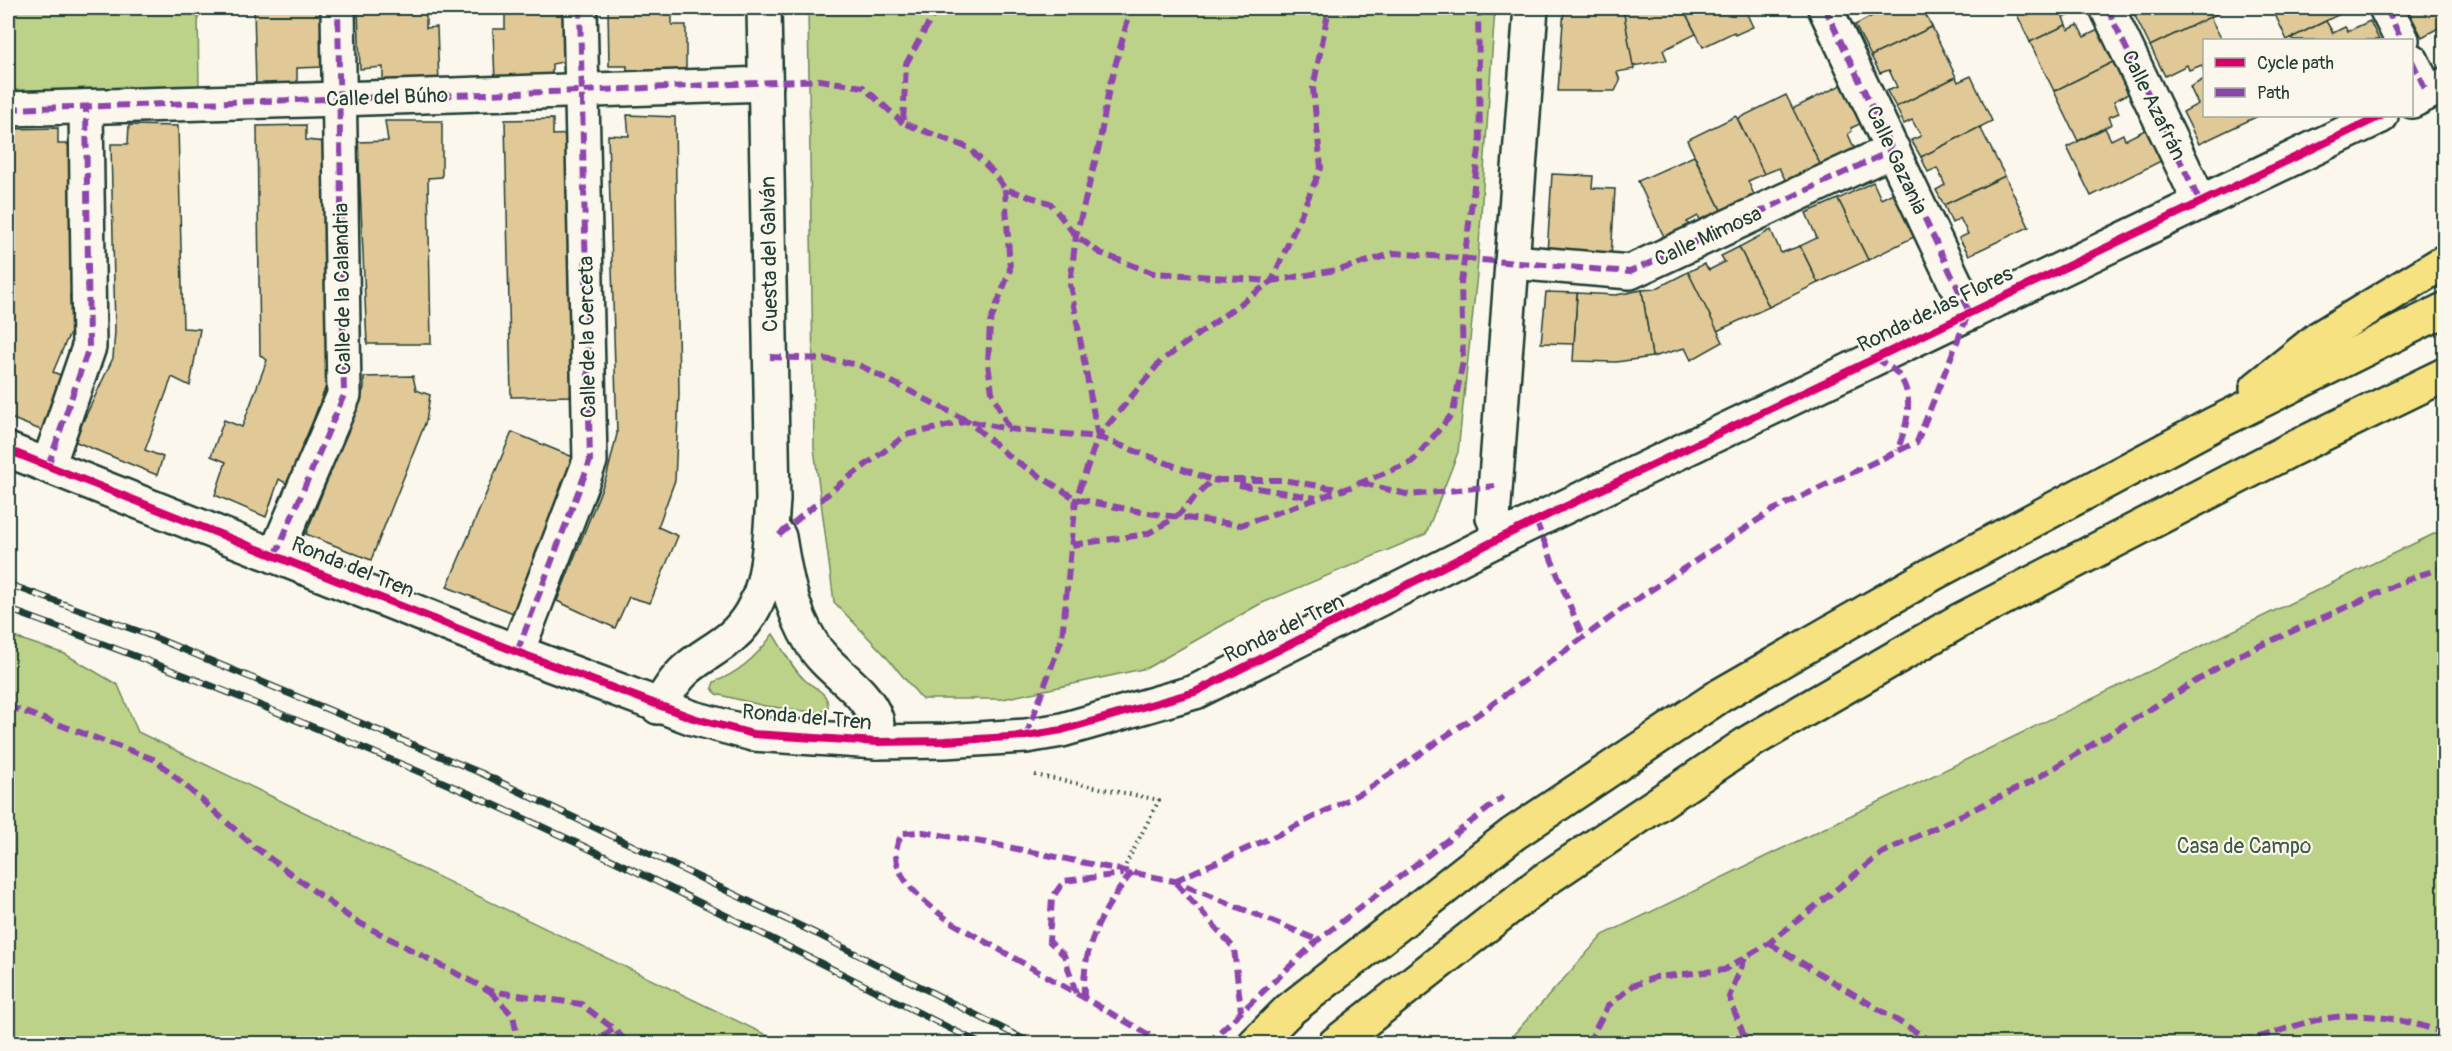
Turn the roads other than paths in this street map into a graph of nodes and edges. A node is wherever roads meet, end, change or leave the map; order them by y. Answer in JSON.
{"nodes":[{"id":1,"x":338,"y":8,"type":"edge"},
{"id":2,"x":579,"y":8,"type":"edge"},
{"id":3,"x":764,"y":8,"type":"edge"},
{"id":4,"x":1531,"y":8,"type":"edge"},
{"id":5,"x":1825,"y":8,"type":"edge"},
{"id":6,"x":2107,"y":8,"type":"edge"},
{"id":7,"x":2386,"y":8,"type":"edge"},
{"id":8,"x":2402,"y":39,"type":"edge"},
{"id":9,"x":2413,"y":63,"type":"edge"},
{"id":10,"x":766,"y":84,"type":"junction"},
{"id":11,"x":581,"y":91,"type":"junction"},
{"id":12,"x":2428,"y":93,"type":"edge"},
{"id":13,"x":339,"y":99,"type":"junction"},
{"id":14,"x":86,"y":107,"type":"junction"},
{"id":15,"x":8,"y":109,"type":"edge"},
{"id":16,"x":2379,"y":117,"type":"edge"},
{"id":17,"x":1893,"y":150,"type":"junction"},
{"id":18,"x":2200,"y":202,"type":"junction"},
{"id":19,"x":1512,"y":262,"type":"junction"},
{"id":20,"x":2445,"y":262,"type":"edge"},
{"id":21,"x":2445,"y":310,"type":"edge"},
{"id":22,"x":1969,"y":312,"type":"junction"},
{"id":23,"x":2445,"y":375,"type":"edge"},
{"id":24,"x":2212,"y":425,"type":"junction"},
{"id":25,"x":8,"y":450,"type":"edge"},
{"id":26,"x":48,"y":466,"type":"junction"},
{"id":27,"x":773,"y":500,"type":"junction"},
{"id":28,"x":1504,"y":536,"type":"junction"},
{"id":29,"x":275,"y":556,"type":"junction"},
{"id":30,"x":517,"y":652,"type":"junction"},
{"id":31,"x":658,"y":707,"type":"junction"},
{"id":32,"x":877,"y":742,"type":"junction"},
{"id":33,"x":1255,"y":1044,"type":"edge"},
{"id":34,"x":1335,"y":1044,"type":"edge"}],
"edges":[{"from":1,"to":13,"type":"street","name":"Calle de la Calandria"},
{"from":2,"to":11,"type":"street","name":"Calle de la Cerceta"},
{"from":3,"to":10,"type":"street","name":"Cuesta del Galván"},
{"from":4,"to":19,"type":"street"},
{"from":5,"to":17,"type":"street","name":"Calle Gazania"},
{"from":6,"to":18,"type":"street","name":"Calle Azafrán"},
{"from":7,"to":8,"type":"street"},
{"from":9,"to":12,"type":"street"},
{"from":10,"to":11,"type":"street","name":"Calle del Búho"},
{"from":10,"to":27,"type":"street","name":"Cuesta del Galván"},
{"from":11,"to":13,"type":"street","name":"Calle del Búho"},
{"from":11,"to":30,"type":"street","name":"Calle de la Cerceta"},
{"from":13,"to":14,"type":"street","name":"Calle del Búho"},
{"from":13,"to":29,"type":"street","name":"Calle de la Calandria"},
{"from":14,"to":15,"type":"street","name":"Calle del Búho"},
{"from":14,"to":26,"type":"street"},
{"from":16,"to":18,"type":"street","name":"Ronda de las Flores"},
{"from":17,"to":19,"type":"street","name":"Calle Mimosa"},
{"from":17,"to":22,"type":"street","name":"Calle Gazania"},
{"from":18,"to":22,"type":"street","name":"Ronda de las Flores"},
{"from":19,"to":28,"type":"street"},
{"from":20,"to":24,"type":"highway"},
{"from":21,"to":24,"type":"highway"},
{"from":22,"to":28,"type":"street","name":"Ronda de las Flores"},
{"from":23,"to":34,"type":"highway"},
{"from":24,"to":33,"type":"highway"},
{"from":25,"to":26,"type":"street","name":"Ronda del Tren"},
{"from":26,"to":29,"type":"street","name":"Ronda del Tren"},
{"from":27,"to":31,"type":"street","name":"Cuesta del Galván"},
{"from":27,"to":32,"type":"street","name":"Cuesta del Galván"},
{"from":28,"to":32,"type":"street","name":"Ronda del Tren"},
{"from":29,"to":30,"type":"street","name":"Ronda del Tren"},
{"from":30,"to":31,"type":"street","name":"Ronda del Tren"},
{"from":31,"to":32,"type":"street","name":"Ronda del Tren"}]}
